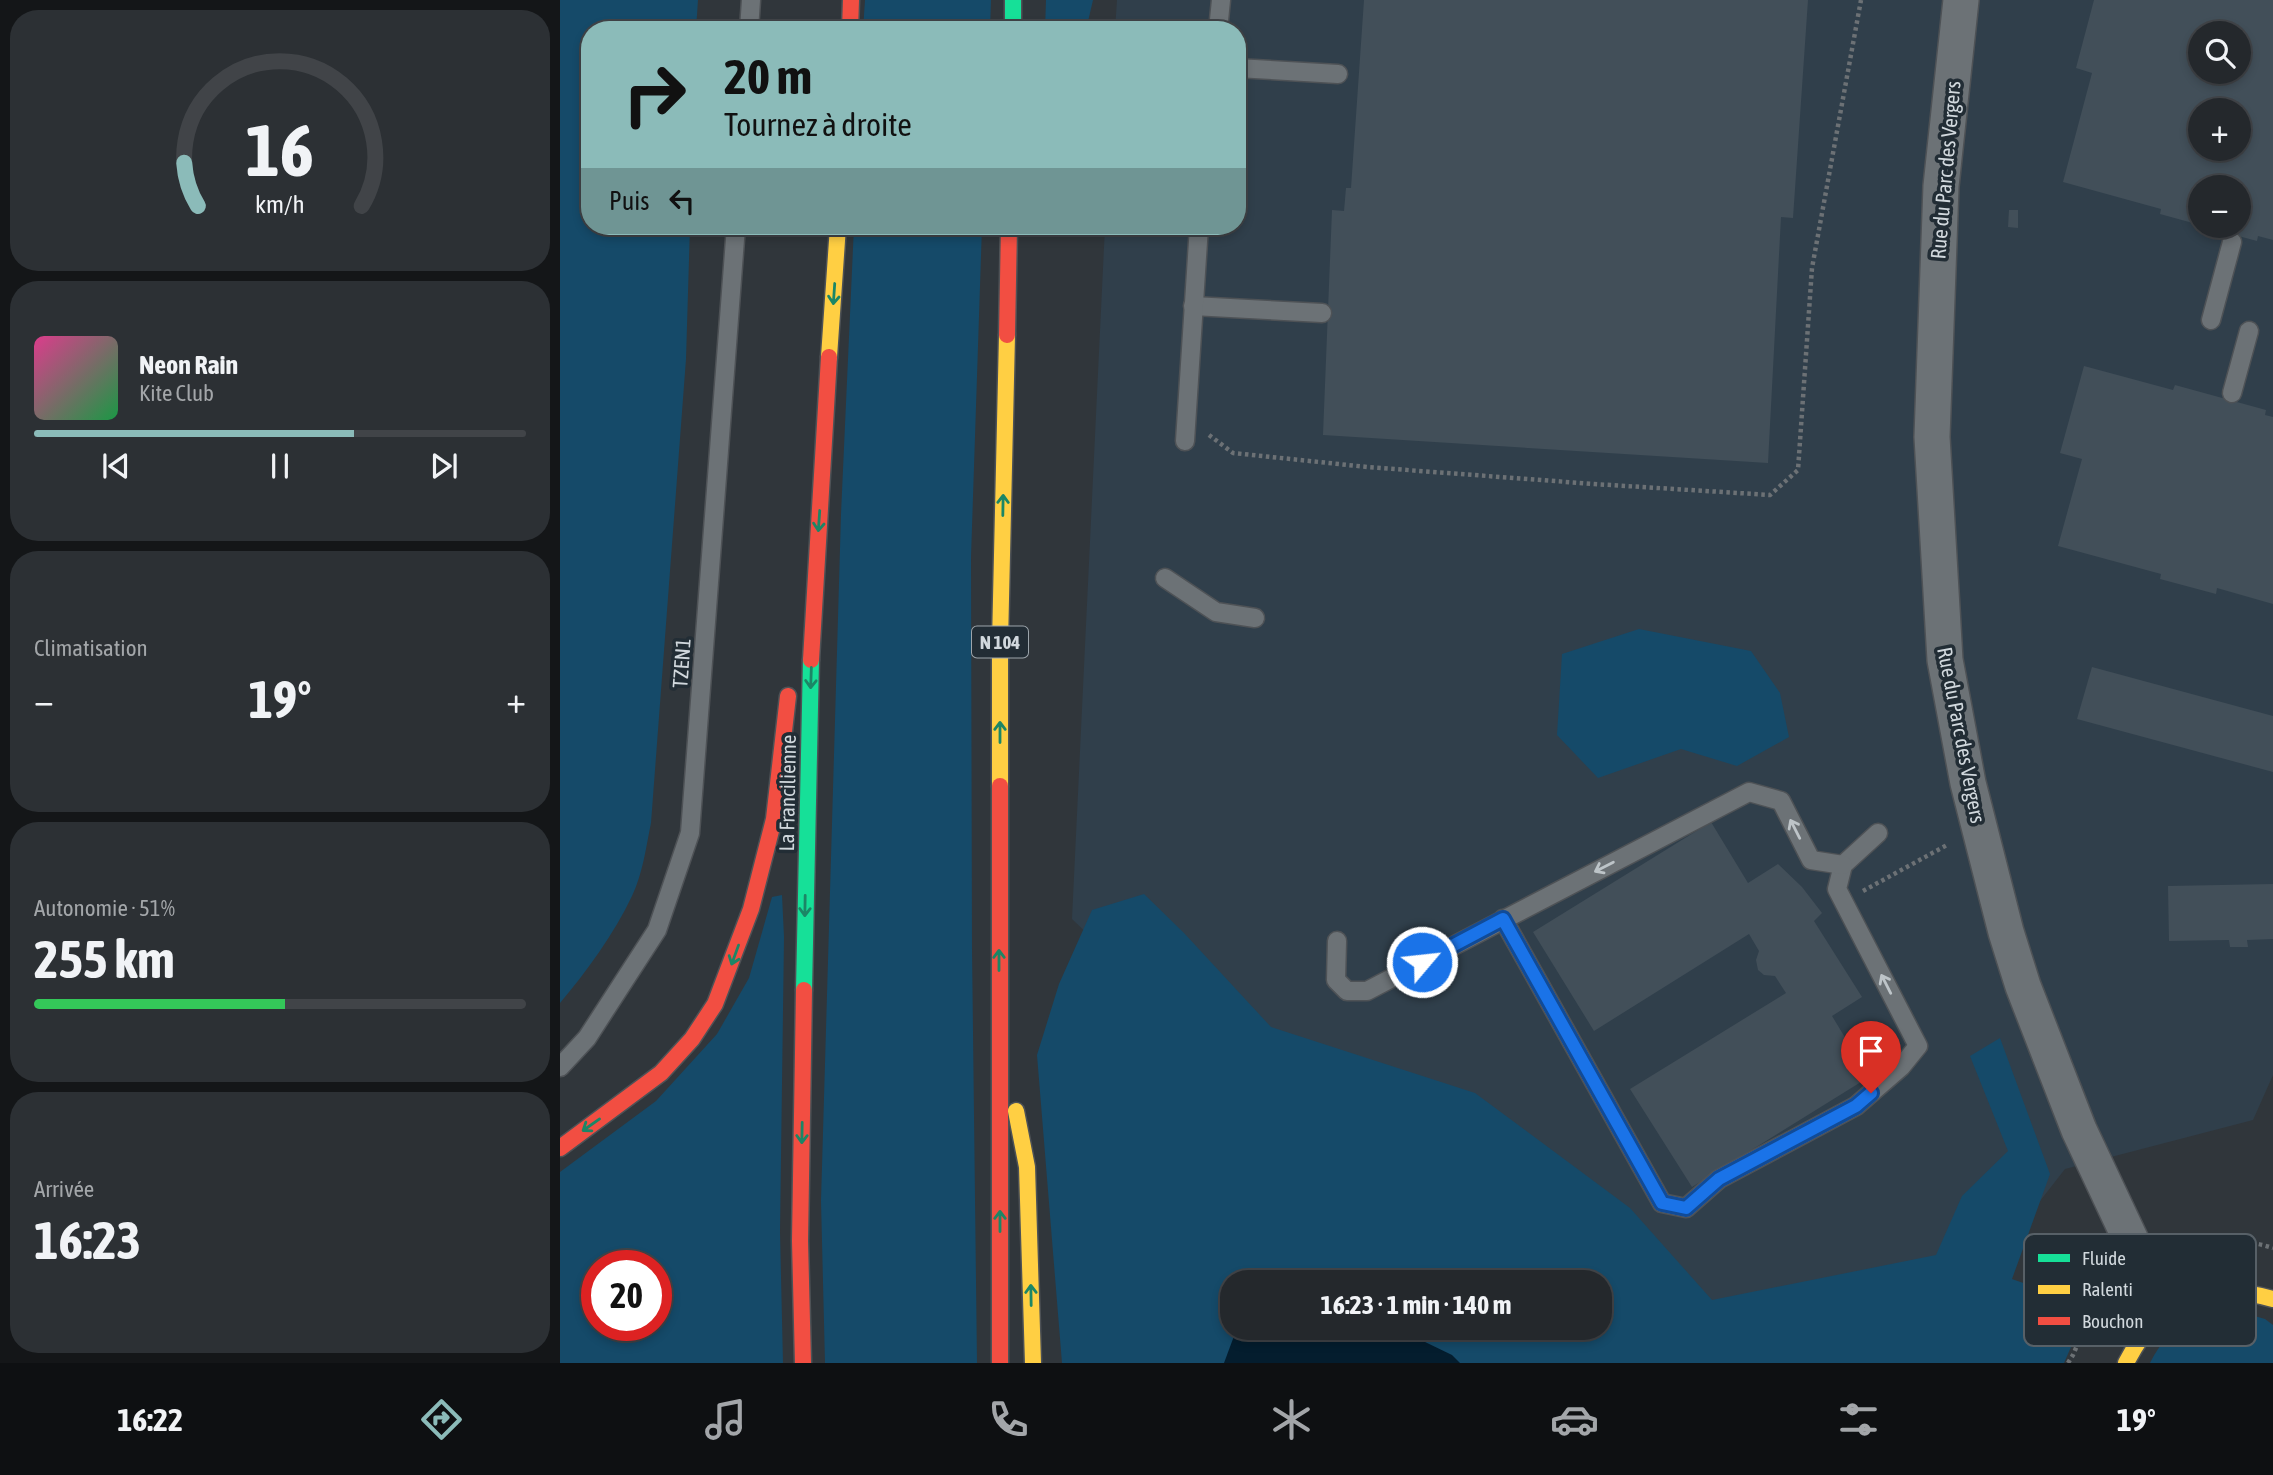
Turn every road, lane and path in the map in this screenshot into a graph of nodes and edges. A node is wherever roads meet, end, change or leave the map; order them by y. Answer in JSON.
{"nodes":[{"id":1,"x":751,"y":0,"type":"edge"},
{"id":2,"x":851,"y":0,"type":"edge"},
{"id":3,"x":1013,"y":0,"type":"edge"},
{"id":4,"x":1220,"y":0,"type":"edge"},
{"id":5,"x":1861,"y":0,"type":"edge"},
{"id":6,"x":1961,"y":0,"type":"edge"},
{"id":7,"x":750,"y":21,"type":"edge"},
{"id":8,"x":850,"y":21,"type":"edge"},
{"id":9,"x":1013,"y":21,"type":"edge"},
{"id":10,"x":1218,"y":21,"type":"edge"},
{"id":11,"x":1246,"y":69,"type":"edge"},
{"id":12,"x":1338,"y":74,"type":"dead end"},
{"id":13,"x":735,"y":235,"type":"edge"},
{"id":14,"x":837,"y":235,"type":"edge"},
{"id":15,"x":1009,"y":235,"type":"edge"},
{"id":16,"x":1198,"y":235,"type":"edge"},
{"id":17,"x":2232,"y":242,"type":"dead end"},
{"id":18,"x":1194,"y":306,"type":"junction"},
{"id":19,"x":1322,"y":313,"type":"dead end"},
{"id":20,"x":2211,"y":320,"type":"dead end"},
{"id":21,"x":2249,"y":331,"type":"dead end"},
{"id":22,"x":2232,"y":393,"type":"dead end"},
{"id":23,"x":1186,"y":418,"type":"junction"},
{"id":24,"x":1185,"y":441,"type":"dead end"},
{"id":25,"x":1165,"y":578,"type":"dead end"},
{"id":26,"x":813,"y":610,"type":"junction"},
{"id":27,"x":1255,"y":618,"type":"dead end"},
{"id":28,"x":1878,"y":833,"type":"dead end"},
{"id":29,"x":1947,"y":845,"type":"dead end"},
{"id":30,"x":1843,"y":864,"type":"junction"},
{"id":31,"x":1857,"y":895,"type":"dead end"},
{"id":32,"x":1503,"y":919,"type":"junction"},
{"id":33,"x":1337,"y":941,"type":"dead end"},
{"id":34,"x":1411,"y":941,"type":"dead end"},
{"id":35,"x":1422,"y":962,"type":"junction"},
{"id":36,"x":999,"y":1028,"type":"junction"},
{"id":37,"x":560,"y":1067,"type":"edge"},
{"id":38,"x":560,"y":1148,"type":"edge"},
{"id":39,"x":2128,"y":1234,"type":"edge"},
{"id":40,"x":2273,"y":1282,"type":"edge"},
{"id":41,"x":2256,"y":1290,"type":"edge"},
{"id":42,"x":2256,"y":1293,"type":"edge"},
{"id":43,"x":2273,"y":1299,"type":"edge"},
{"id":44,"x":2133,"y":1346,"type":"edge"},
{"id":45,"x":803,"y":1363,"type":"edge"},
{"id":46,"x":1000,"y":1363,"type":"edge"},
{"id":47,"x":1033,"y":1363,"type":"edge"},
{"id":48,"x":2126,"y":1363,"type":"edge"}],
"edges":[{"from":1,"to":7,"type":"lane"},
{"from":2,"to":8,"type":"main road"},
{"from":3,"to":9,"type":"main road"},
{"from":4,"to":10,"type":"lane"},
{"from":5,"to":23,"type":"path"},
{"from":6,"to":39,"type":"street","name":"Rue du Parc des Vergers"},
{"from":11,"to":12,"type":"lane"},
{"from":13,"to":37,"type":"lane","name":"TZEN1"},
{"from":14,"to":26,"type":"main road","name":"La Francilienne","one_way":true},
{"from":36,"to":15,"type":"main road","number":"N 104","one_way":true},
{"from":16,"to":18,"type":"lane"},
{"from":17,"to":20,"type":"lane"},
{"from":18,"to":19,"type":"lane"},
{"from":18,"to":23,"type":"lane"},
{"from":21,"to":22,"type":"lane"},
{"from":23,"to":24,"type":"lane"},
{"from":25,"to":27,"type":"lane"},
{"from":26,"to":38,"type":"main road","one_way":true},
{"from":26,"to":45,"type":"main road","name":"La Francilienne","one_way":true},
{"from":28,"to":30,"type":"lane"},
{"from":29,"to":31,"type":"path"},
{"from":30,"to":32,"type":"lane","one_way":true},
{"from":32,"to":30,"type":"lane","one_way":true},
{"from":32,"to":35,"type":"lane"},
{"from":33,"to":35,"type":"lane"},
{"from":34,"to":35,"type":"lane"},
{"from":46,"to":36,"type":"main road","number":"N 104","one_way":true},
{"from":47,"to":36,"type":"main road","one_way":true},
{"from":40,"to":41,"type":"main road"},
{"from":42,"to":43,"type":"main road"},
{"from":44,"to":48,"type":"main road"}]}
